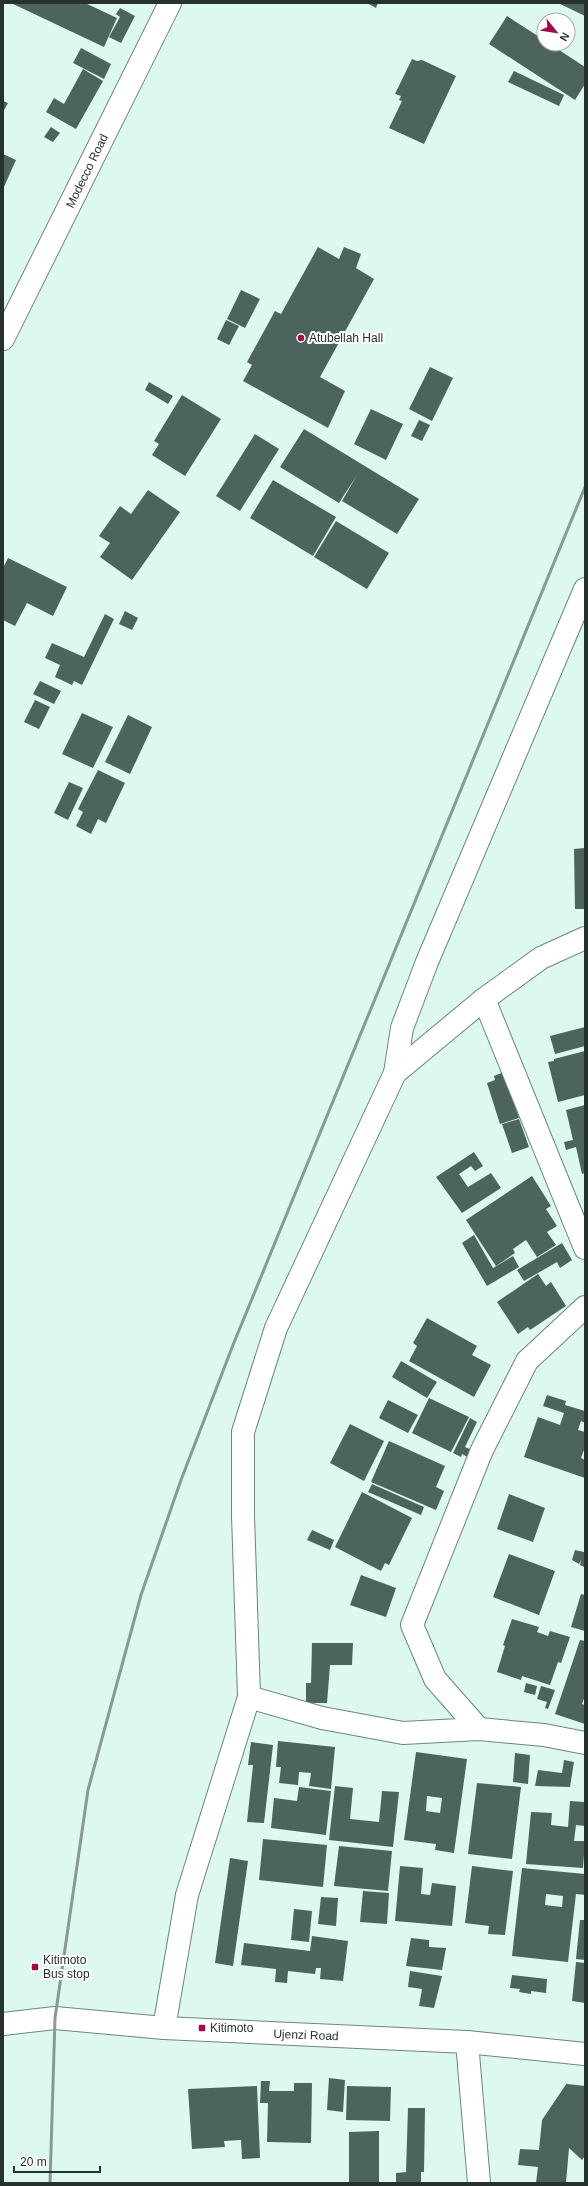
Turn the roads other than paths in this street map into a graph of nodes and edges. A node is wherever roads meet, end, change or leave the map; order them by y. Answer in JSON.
{"nodes":[{"id":1,"x":170,"y":3,"type":"edge"},
{"id":2,"x":3,"y":339,"type":"edge"},
{"id":3,"x":585,"y":589,"type":"edge"},
{"id":4,"x":585,"y":938,"type":"edge"},
{"id":5,"x":483,"y":1000,"type":"junction"},
{"id":6,"x":395,"y":1073,"type":"junction"},
{"id":7,"x":585,"y":1248,"type":"edge"},
{"id":8,"x":585,"y":1307,"type":"edge"},
{"id":9,"x":249,"y":1697,"type":"junction"},
{"id":10,"x":479,"y":1729,"type":"junction"},
{"id":11,"x":585,"y":1743,"type":"edge"},
{"id":12,"x":3,"y":2024,"type":"edge"},
{"id":13,"x":164,"y":2028,"type":"junction"},
{"id":14,"x":467,"y":2042,"type":"junction"},
{"id":15,"x":585,"y":2054,"type":"edge"},
{"id":16,"x":479,"y":2183,"type":"edge"}],
"edges":[{"from":1,"to":2,"type":"street","name":"Modecco Road"},
{"from":3,"to":6,"type":"street"},
{"from":4,"to":5,"type":"street"},
{"from":5,"to":6,"type":"street"},
{"from":5,"to":7,"type":"street"},
{"from":6,"to":9,"type":"street"},
{"from":8,"to":10,"type":"street"},
{"from":9,"to":10,"type":"street"},
{"from":9,"to":13,"type":"street"},
{"from":10,"to":11,"type":"street"},
{"from":12,"to":13,"type":"street","name":"Ujenzi Road"},
{"from":13,"to":14,"type":"street","name":"Ujenzi Road"},
{"from":14,"to":15,"type":"street","name":"Ujenzi Road"},
{"from":14,"to":16,"type":"street"}]}
